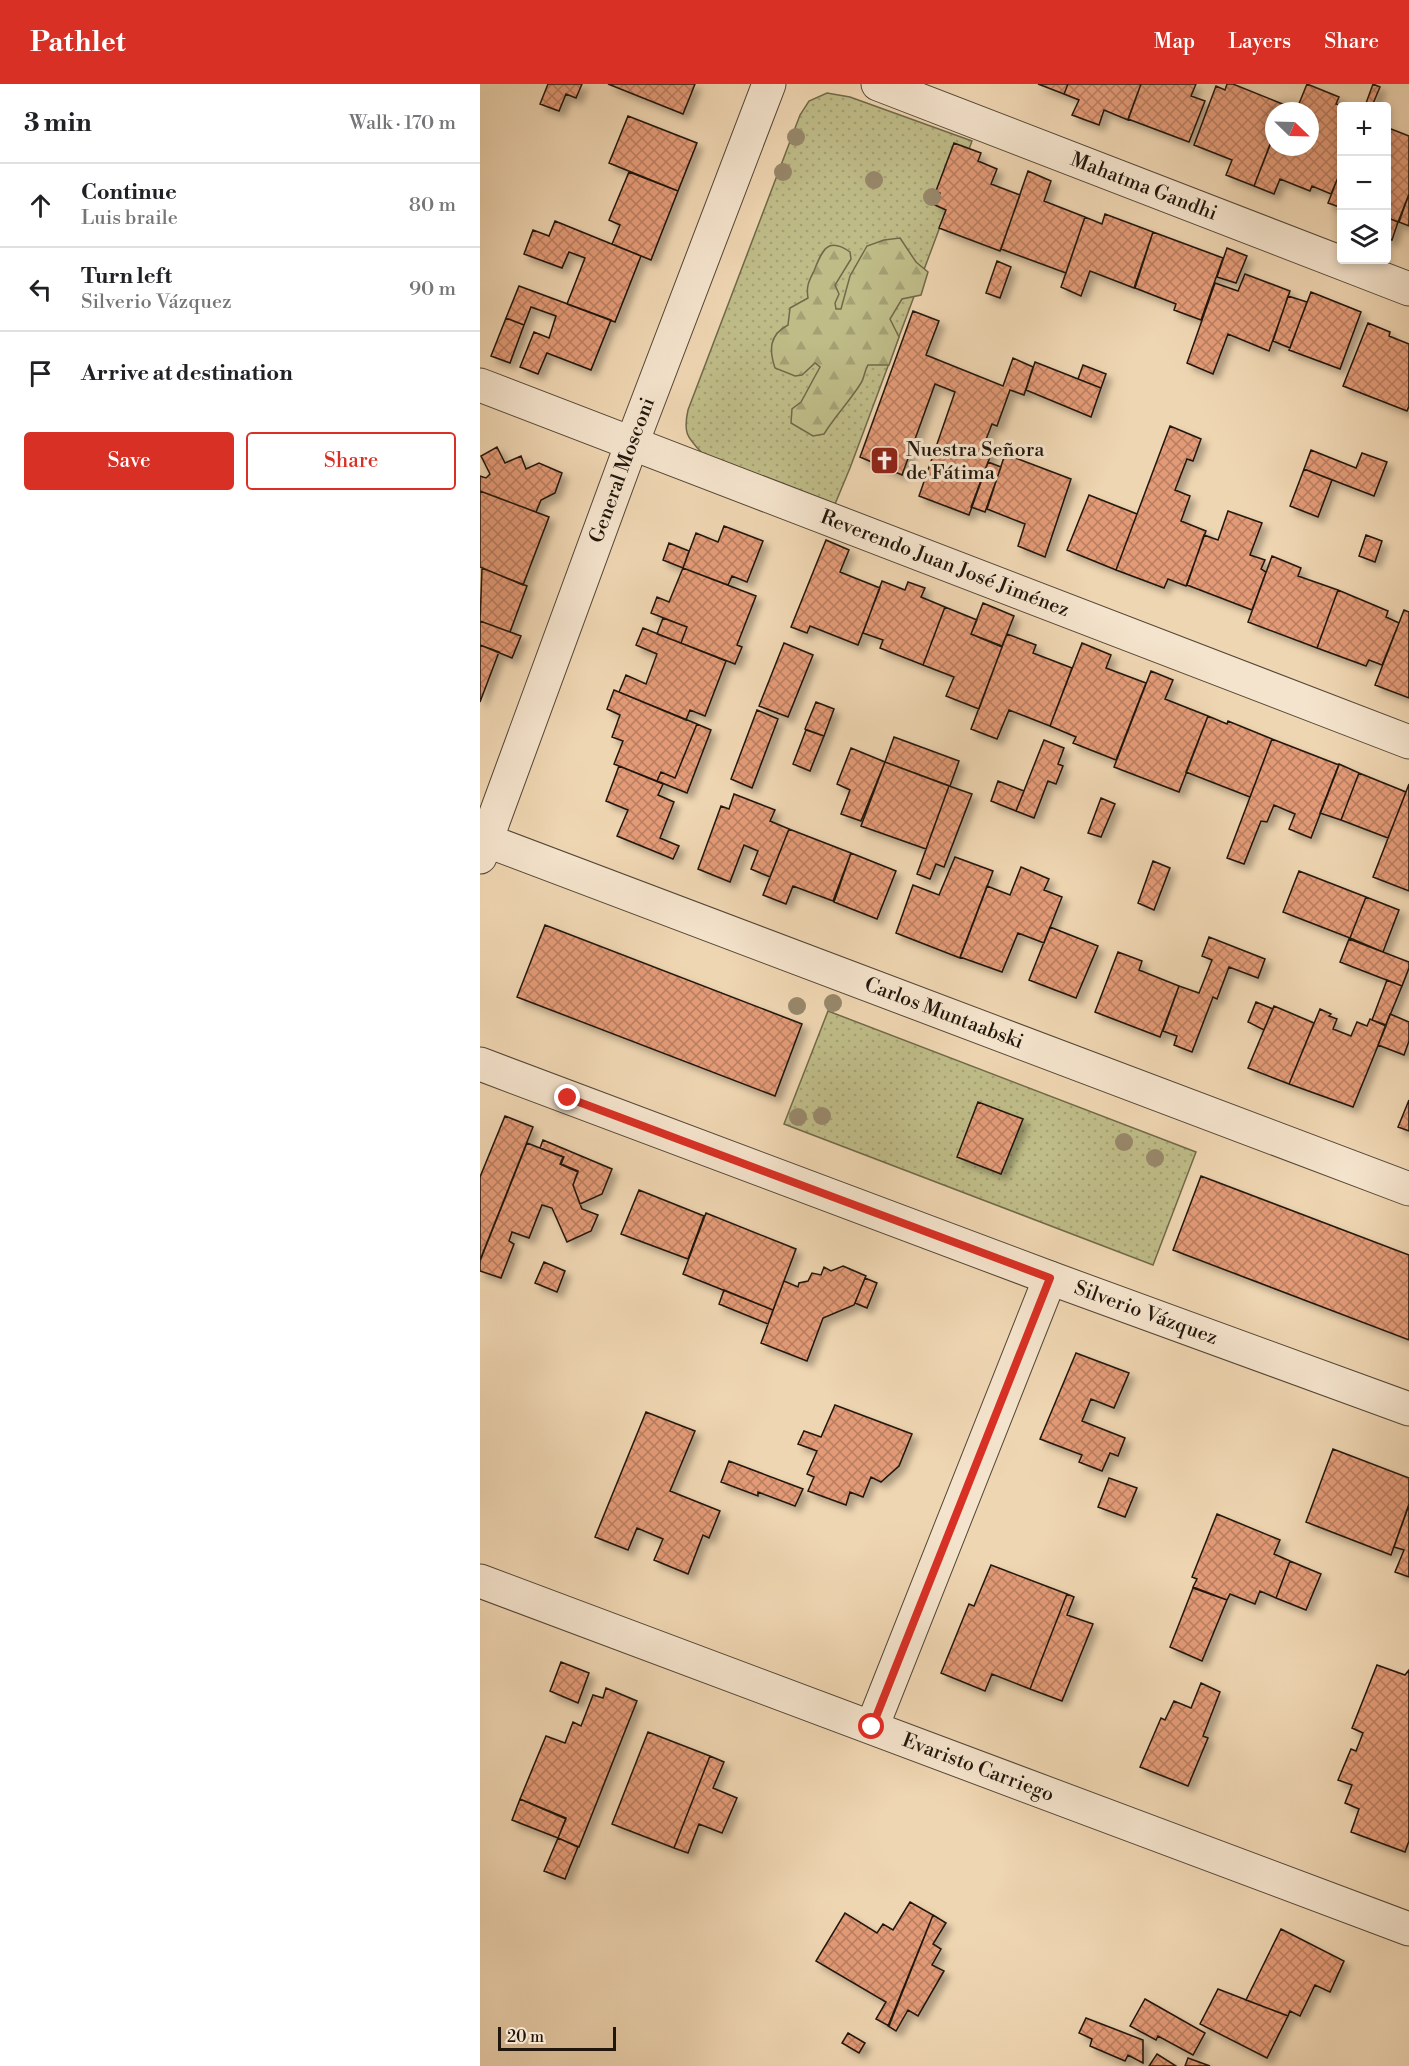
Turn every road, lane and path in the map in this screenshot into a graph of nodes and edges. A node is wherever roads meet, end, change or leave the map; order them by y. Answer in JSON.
{"nodes":[{"id":1,"x":770,"y":84,"type":"edge"},
{"id":2,"x":878,"y":84,"type":"edge"},
{"id":3,"x":1409,"y":290,"type":"edge"},
{"id":4,"x":480,"y":386,"type":"edge"},
{"id":5,"x":632,"y":443,"type":"junction"},
{"id":6,"x":1409,"y":742,"type":"edge"},
{"id":7,"x":482,"y":845,"type":"edge"},
{"id":8,"x":480,"y":1064,"type":"edge"},
{"id":9,"x":1409,"y":1189,"type":"edge"},
{"id":10,"x":1050,"y":1278,"type":"junction"},
{"id":11,"x":1409,"y":1410,"type":"edge"},
{"id":12,"x":480,"y":1581,"type":"edge"},
{"id":13,"x":872,"y":1727,"type":"junction"},
{"id":14,"x":1409,"y":1929,"type":"edge"}],
"edges":[{"from":1,"to":5,"type":"street","name":"General Mosconi"},
{"from":2,"to":3,"type":"street","name":"Mahatma Gandhi"},
{"from":4,"to":5,"type":"street","name":"Reverendo Juan José Jiménez"},
{"from":5,"to":6,"type":"street","name":"Reverendo Juan José Jiménez"},
{"from":5,"to":7,"type":"street","name":"General Mosconi"},
{"from":7,"to":9,"type":"street","name":"Carlos Muntaabski"},
{"from":8,"to":10,"type":"street","name":"Silverio Vázquez"},
{"from":10,"to":11,"type":"street","name":"Silverio Vázquez"},
{"from":10,"to":13,"type":"street"},
{"from":12,"to":13,"type":"street","name":"Evaristo Carriego"},
{"from":13,"to":14,"type":"street","name":"Evaristo Carriego"}]}
